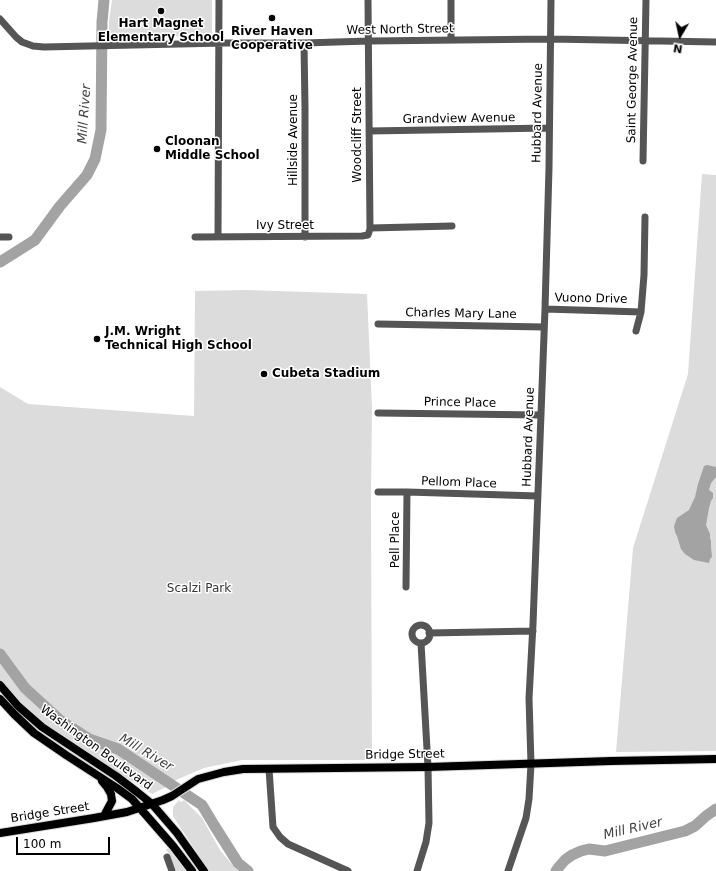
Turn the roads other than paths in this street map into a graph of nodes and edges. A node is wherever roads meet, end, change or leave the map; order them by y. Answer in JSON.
{"nodes":[{"id":1,"x":219,"y":0,"type":"edge"},
{"id":2,"x":368,"y":0,"type":"edge"},
{"id":3,"x":451,"y":0,"type":"edge"},
{"id":4,"x":551,"y":0,"type":"edge"},
{"id":5,"x":646,"y":0,"type":"edge"},
{"id":6,"x":0,"y":19,"type":"edge"},
{"id":7,"x":550,"y":39,"type":"junction"},
{"id":8,"x":451,"y":40,"type":"junction"},
{"id":9,"x":368,"y":41,"type":"junction"},
{"id":10,"x":645,"y":41,"type":"junction"},
{"id":11,"x":716,"y":42,"type":"edge"},
{"id":12,"x":304,"y":43,"type":"junction"},
{"id":13,"x":219,"y":44,"type":"junction"},
{"id":14,"x":549,"y":128,"type":"junction"},
{"id":15,"x":369,"y":131,"type":"junction"},
{"id":16,"x":643,"y":160,"type":"dead end"},
{"id":17,"x":645,"y":217,"type":"dead end"},
{"id":18,"x":452,"y":226,"type":"dead end"},
{"id":19,"x":370,"y":228,"type":"junction"},
{"id":20,"x":0,"y":237,"type":"edge"},
{"id":21,"x":9,"y":237,"type":"dead end"},
{"id":22,"x":195,"y":237,"type":"dead end"},
{"id":23,"x":218,"y":237,"type":"junction"},
{"id":24,"x":305,"y":237,"type":"junction"},
{"id":25,"x":545,"y":309,"type":"junction"},
{"id":26,"x":641,"y":312,"type":"junction"},
{"id":27,"x":378,"y":324,"type":"dead end"},
{"id":28,"x":544,"y":327,"type":"junction"},
{"id":29,"x":636,"y":331,"type":"dead end"},
{"id":30,"x":378,"y":413,"type":"dead end"},
{"id":31,"x":541,"y":415,"type":"junction"},
{"id":32,"x":378,"y":492,"type":"dead end"},
{"id":33,"x":407,"y":492,"type":"junction"},
{"id":34,"x":538,"y":496,"type":"junction"},
{"id":35,"x":406,"y":587,"type":"dead end"},
{"id":36,"x":533,"y":631,"type":"junction"},
{"id":37,"x":429,"y":633,"type":"junction"},
{"id":38,"x":421,"y":643,"type":"junction"},
{"id":39,"x":0,"y":685,"type":"edge"},
{"id":40,"x":0,"y":699,"type":"edge"},
{"id":41,"x":716,"y":759,"type":"edge"},
{"id":42,"x":531,"y":764,"type":"junction"},
{"id":43,"x":428,"y":767,"type":"junction"},
{"id":44,"x":269,"y":769,"type":"junction"},
{"id":45,"x":93,"y":772,"type":"junction"},
{"id":46,"x":152,"y":804,"type":"junction"},
{"id":47,"x":140,"y":808,"type":"junction"},
{"id":48,"x":104,"y":816,"type":"junction"},
{"id":49,"x":0,"y":833,"type":"edge"},
{"id":50,"x":167,"y":857,"type":"dead end"},
{"id":51,"x":172,"y":871,"type":"edge"},
{"id":52,"x":192,"y":871,"type":"edge"},
{"id":53,"x":204,"y":871,"type":"edge"},
{"id":54,"x":348,"y":871,"type":"edge"},
{"id":55,"x":417,"y":871,"type":"edge"},
{"id":56,"x":508,"y":871,"type":"edge"}],
"edges":[{"from":1,"to":13,"type":"street"},
{"from":2,"to":9,"type":"street","name":"Woodcliff Street"},
{"from":3,"to":8,"type":"street"},
{"from":4,"to":7,"type":"street","name":"Hubbard Avenue"},
{"from":5,"to":10,"type":"street","name":"Saint George Avenue"},
{"from":6,"to":13,"type":"street","name":"West North Street"},
{"from":7,"to":8,"type":"street","name":"West North Street"},
{"from":7,"to":10,"type":"street","name":"West North Street"},
{"from":7,"to":14,"type":"street","name":"Hubbard Avenue"},
{"from":8,"to":9,"type":"street","name":"West North Street"},
{"from":9,"to":12,"type":"street","name":"West North Street"},
{"from":9,"to":15,"type":"street","name":"Woodcliff Street"},
{"from":10,"to":11,"type":"street","name":"West North Street"},
{"from":10,"to":16,"type":"street","name":"Saint George Avenue"},
{"from":12,"to":13,"type":"street","name":"West North Street"},
{"from":12,"to":24,"type":"street","name":"Hillside Avenue"},
{"from":13,"to":23,"type":"street"},
{"from":14,"to":15,"type":"street","name":"Grandview Avenue"},
{"from":14,"to":25,"type":"street","name":"Hubbard Avenue"},
{"from":15,"to":19,"type":"street","name":"Woodcliff Street"},
{"from":17,"to":26,"type":"street"},
{"from":18,"to":19,"type":"street"},
{"from":19,"to":24,"type":"street","name":"Ivy Street"},
{"from":20,"to":21,"type":"street"},
{"from":22,"to":23,"type":"street","name":"Ivy Street"},
{"from":23,"to":24,"type":"street","name":"Ivy Street"},
{"from":25,"to":26,"type":"street","name":"Vuono Drive"},
{"from":25,"to":28,"type":"street","name":"Hubbard Avenue"},
{"from":26,"to":29,"type":"street","name":"Vuono Drive"},
{"from":27,"to":28,"type":"street","name":"Charles Mary Lane"},
{"from":28,"to":31,"type":"street","name":"Hubbard Avenue"},
{"from":30,"to":31,"type":"street","name":"Prince Place"},
{"from":31,"to":34,"type":"street","name":"Hubbard Avenue"},
{"from":32,"to":33,"type":"street","name":"Pellom Place"},
{"from":33,"to":34,"type":"street","name":"Pellom Place"},
{"from":33,"to":35,"type":"street","name":"Pell Place"},
{"from":34,"to":36,"type":"street","name":"Hubbard Avenue"},
{"from":36,"to":37,"type":"street"},
{"from":36,"to":42,"type":"street","name":"Hubbard Avenue"},
{"from":37,"to":38,"type":"street"},
{"from":37,"to":38,"type":"street"},
{"from":38,"to":43,"type":"street"},
{"from":39,"to":46,"type":"main road","name":"Washington Boulevard"},
{"from":40,"to":45,"type":"main road","name":"Washington Boulevard"},
{"from":41,"to":42,"type":"main road","name":"Bridge Street"},
{"from":42,"to":43,"type":"main road","name":"Bridge Street"},
{"from":42,"to":56,"type":"street","name":"Hubbard Avenue"},
{"from":43,"to":44,"type":"main road","name":"Bridge Street"},
{"from":43,"to":55,"type":"street"},
{"from":44,"to":46,"type":"main road","name":"Bridge Street"},
{"from":44,"to":54,"type":"street"},
{"from":45,"to":47,"type":"main road","name":"Washington Boulevard"},
{"from":45,"to":48,"type":"main road","name":"Bridge Street"},
{"from":46,"to":47,"type":"main road","name":"Bridge Street"},
{"from":46,"to":53,"type":"main road","name":"Washington Boulevard"},
{"from":47,"to":48,"type":"main road","name":"Bridge Street"},
{"from":47,"to":52,"type":"main road","name":"Washington Boulevard"},
{"from":48,"to":49,"type":"main road","name":"Bridge Street"},
{"from":50,"to":51,"type":"street"}]}
